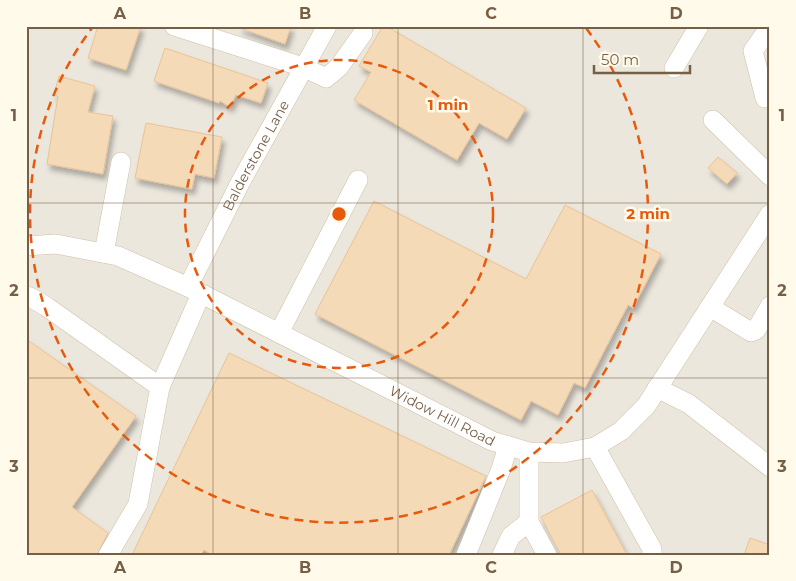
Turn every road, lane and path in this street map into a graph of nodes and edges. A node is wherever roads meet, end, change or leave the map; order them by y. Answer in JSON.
{"nodes":[{"id":1,"x":174,"y":26,"type":"edge"},
{"id":2,"x":326,"y":26,"type":"edge"},
{"id":3,"x":699,"y":26,"type":"edge"},
{"id":4,"x":769,"y":28,"type":"edge"},
{"id":5,"x":363,"y":33,"type":"dead end"},
{"id":6,"x":303,"y":67,"type":"junction"},
{"id":7,"x":674,"y":68,"type":"dead end"},
{"id":8,"x":765,"y":98,"type":"dead end"},
{"id":9,"x":713,"y":120,"type":"dead end"},
{"id":10,"x":121,"y":162,"type":"dead end"},
{"id":11,"x":770,"y":176,"type":"edge"},
{"id":12,"x":358,"y":180,"type":"dead end"},
{"id":13,"x":770,"y":214,"type":"edge"},
{"id":14,"x":26,"y":246,"type":"edge"},
{"id":15,"x":104,"y":253,"type":"junction"},
{"id":16,"x":195,"y":290,"type":"junction"},
{"id":17,"x":26,"y":296,"type":"edge"},
{"id":18,"x":770,"y":306,"type":"edge"},
{"id":19,"x":710,"y":307,"type":"junction"},
{"id":20,"x":279,"y":333,"type":"junction"},
{"id":21,"x":160,"y":387,"type":"junction"},
{"id":22,"x":657,"y":388,"type":"junction"},
{"id":23,"x":508,"y":446,"type":"junction"},
{"id":24,"x":594,"y":447,"type":"junction"},
{"id":25,"x":529,"y":452,"type":"junction"},
{"id":26,"x":770,"y":466,"type":"edge"},
{"id":27,"x":529,"y":522,"type":"junction"},
{"id":28,"x":108,"y":555,"type":"edge"},
{"id":29,"x":466,"y":555,"type":"edge"},
{"id":30,"x":502,"y":555,"type":"edge"},
{"id":31,"x":547,"y":555,"type":"edge"},
{"id":32,"x":652,"y":555,"type":"edge"}],
"edges":[{"from":1,"to":6,"type":"street"},
{"from":2,"to":6,"type":"street","name":"Balderstone Lane"},
{"from":3,"to":7,"type":"street"},
{"from":4,"to":8,"type":"street"},
{"from":5,"to":6,"type":"street"},
{"from":6,"to":16,"type":"street","name":"Balderstone Lane"},
{"from":9,"to":11,"type":"street"},
{"from":10,"to":15,"type":"street"},
{"from":12,"to":20,"type":"street"},
{"from":13,"to":19,"type":"street","name":"Widow Hill Road"},
{"from":14,"to":15,"type":"street","name":"Widow Hill Road"},
{"from":15,"to":16,"type":"street","name":"Widow Hill Road"},
{"from":16,"to":20,"type":"street","name":"Widow Hill Road"},
{"from":16,"to":21,"type":"street","name":"Balderstone Lane"},
{"from":17,"to":21,"type":"street"},
{"from":18,"to":19,"type":"street"},
{"from":19,"to":22,"type":"street","name":"Widow Hill Road"},
{"from":20,"to":23,"type":"street","name":"Widow Hill Road"},
{"from":21,"to":28,"type":"street","name":"Balderstone Lane"},
{"from":22,"to":24,"type":"street","name":"Widow Hill Road"},
{"from":22,"to":26,"type":"street"},
{"from":23,"to":25,"type":"street","name":"Widow Hill Road"},
{"from":23,"to":29,"type":"street"},
{"from":24,"to":25,"type":"street","name":"Widow Hill Road"},
{"from":24,"to":32,"type":"street"},
{"from":25,"to":27,"type":"street"},
{"from":27,"to":30,"type":"street"},
{"from":27,"to":31,"type":"street"}]}
